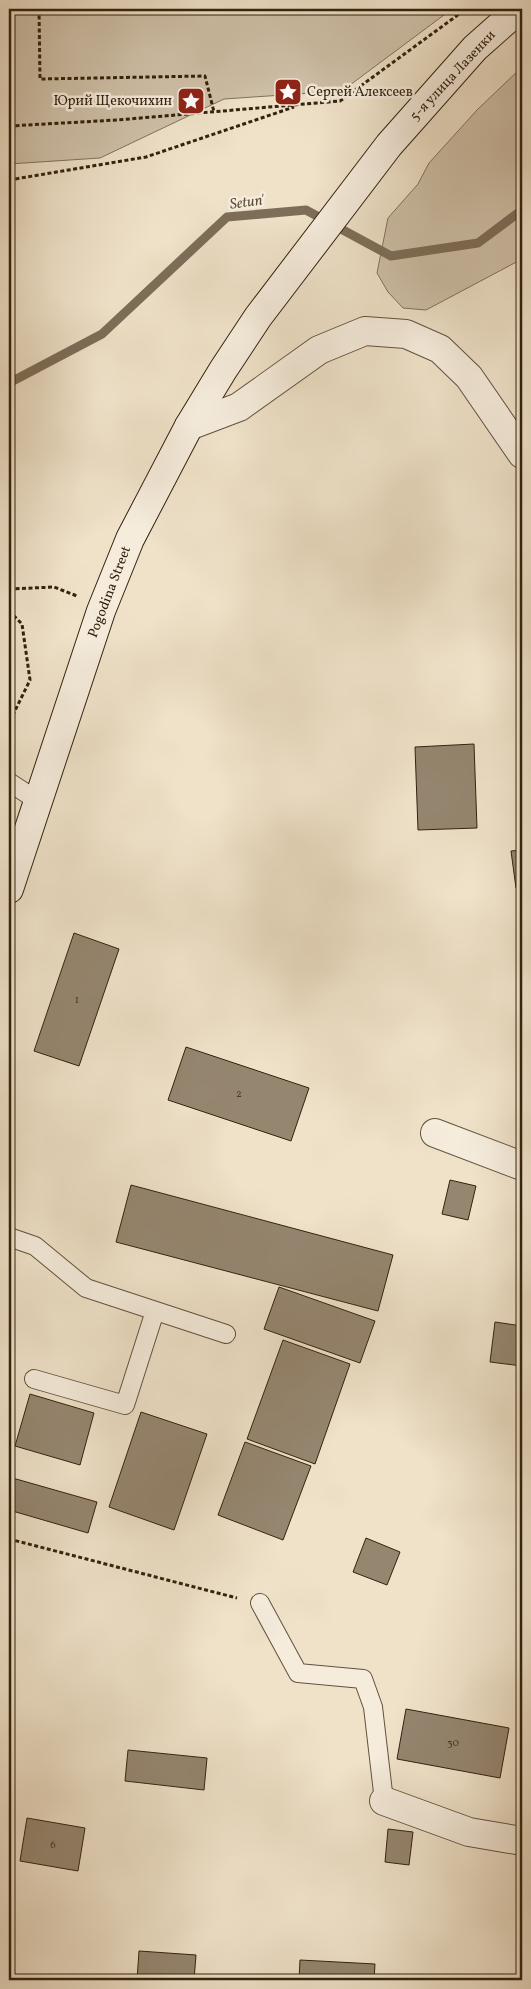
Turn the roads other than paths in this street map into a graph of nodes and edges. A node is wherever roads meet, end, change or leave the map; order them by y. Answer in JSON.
{"nodes":[{"id":1,"x":519,"y":9,"type":"edge"},
{"id":2,"x":258,"y":317,"type":"joint"},
{"id":3,"x":189,"y":426,"type":"junction"},
{"id":4,"x":522,"y":454,"type":"edge"},
{"id":5,"x":9,"y":782,"type":"edge"},
{"id":6,"x":38,"y":801,"type":"junction"},
{"id":7,"x":9,"y":889,"type":"edge"},
{"id":8,"x":435,"y":1133,"type":"dead end"},
{"id":9,"x":522,"y":1166,"type":"edge"},
{"id":10,"x":9,"y":1237,"type":"edge"},
{"id":11,"x":155,"y":1311,"type":"junction"},
{"id":12,"x":226,"y":1334,"type":"dead end"},
{"id":13,"x":34,"y":1379,"type":"dead end"},
{"id":14,"x":260,"y":1603,"type":"road end"},
{"id":15,"x":384,"y":1801,"type":"joint"},
{"id":16,"x":522,"y":1841,"type":"edge"}],
"edges":[{"from":1,"to":2,"type":"main road","name":"5-я улица Лазенки"},
{"from":2,"to":3,"type":"main road","name":"Pogodina Street"},
{"from":3,"to":4,"type":"main road"},
{"from":3,"to":6,"type":"main road","name":"Pogodina Street"},
{"from":5,"to":6,"type":"lane"},
{"from":6,"to":7,"type":"main road","name":"Pogodina Street"},
{"from":8,"to":9,"type":"main road"},
{"from":10,"to":11,"type":"lane"},
{"from":11,"to":12,"type":"lane"},
{"from":11,"to":13,"type":"lane"},
{"from":14,"to":15,"type":"lane"},
{"from":15,"to":16,"type":"main road"}]}
